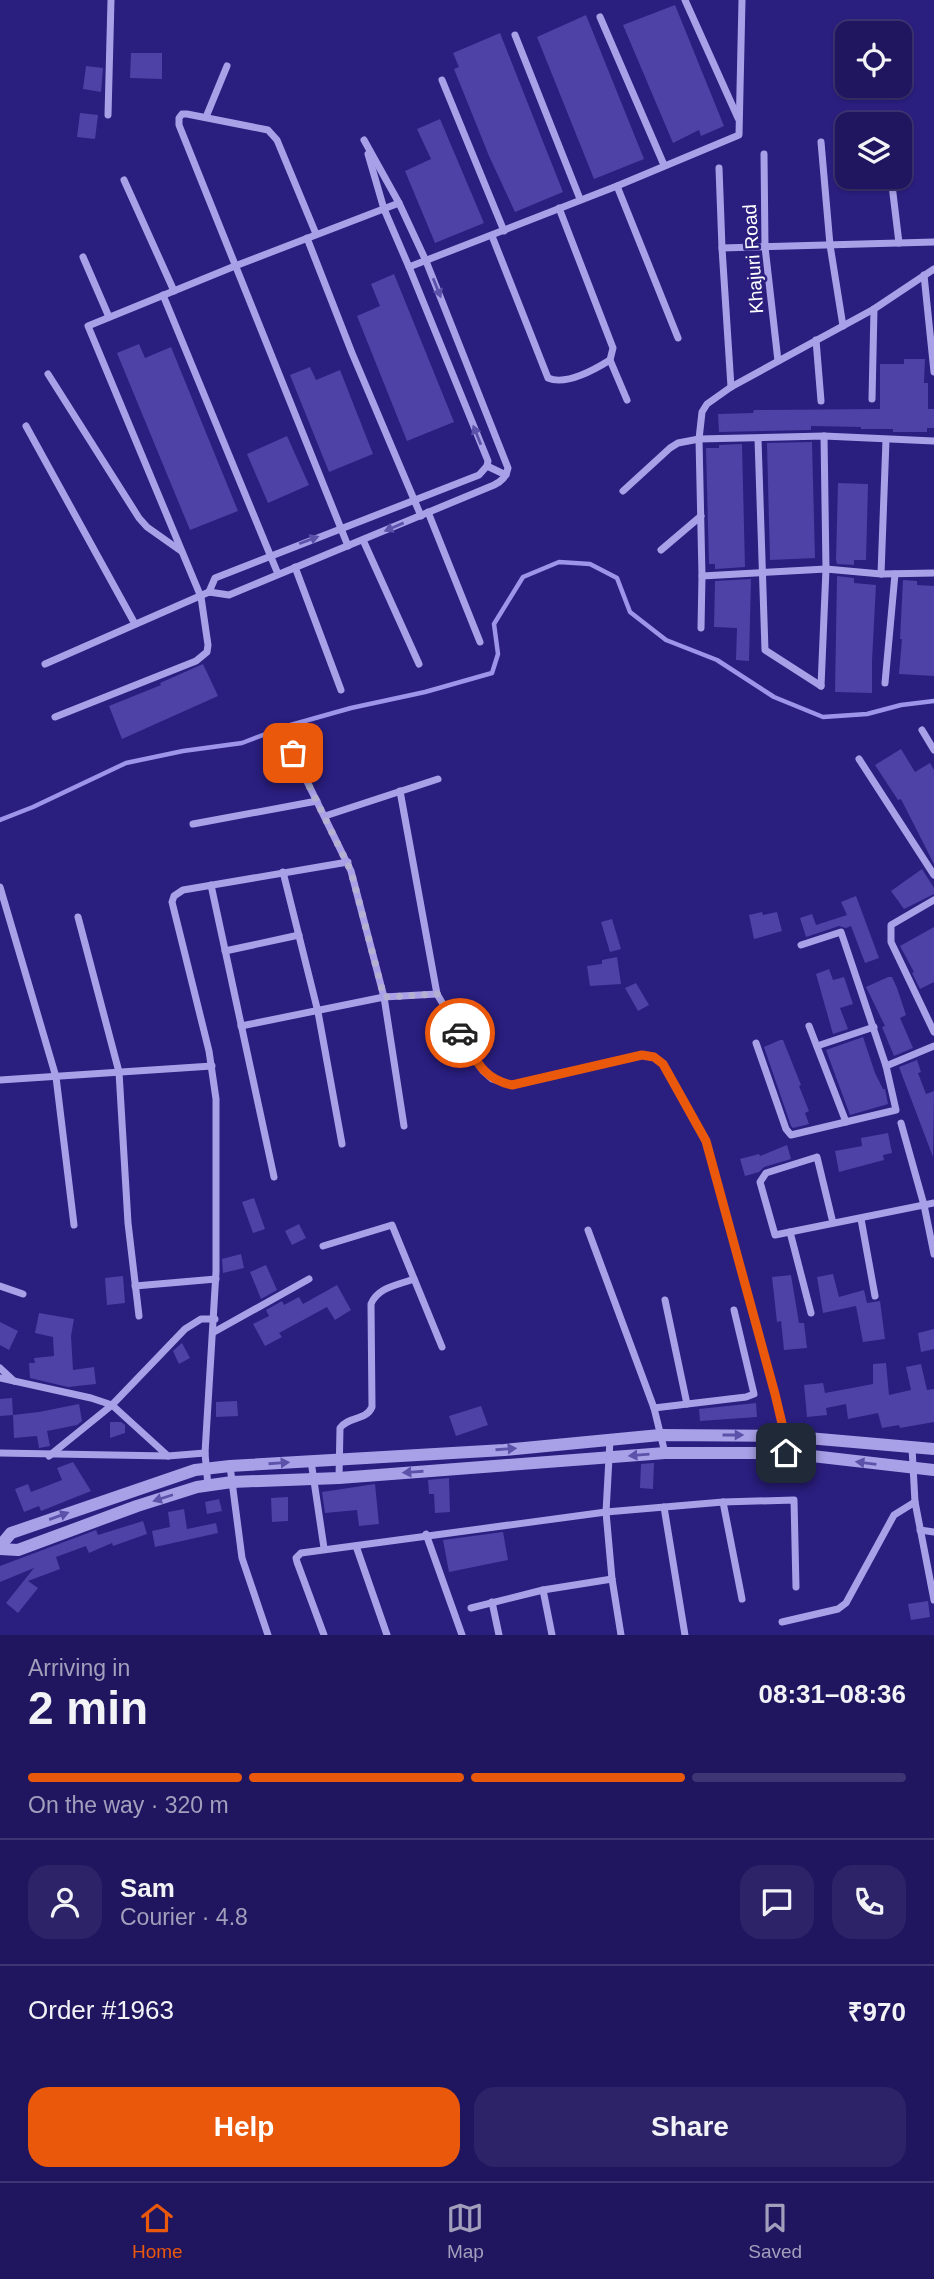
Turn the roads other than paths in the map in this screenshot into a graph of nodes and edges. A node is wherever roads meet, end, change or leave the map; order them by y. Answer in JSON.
{"nodes":[{"id":1,"x":111,"y":0,"type":"edge"},
{"id":2,"x":685,"y":0,"type":"edge"},
{"id":3,"x":742,"y":0,"type":"edge"},
{"id":4,"x":600,"y":17,"type":"dead end"},
{"id":5,"x":515,"y":35,"type":"dead end"},
{"id":6,"x":227,"y":66,"type":"dead end"},
{"id":7,"x":442,"y":80,"type":"dead end"},
{"id":8,"x":108,"y":115,"type":"dead end"},
{"id":9,"x":206,"y":117,"type":"junction"},
{"id":10,"x":739,"y":120,"type":"junction"},
{"id":11,"x":821,"y":142,"type":"dead end"},
{"id":12,"x":764,"y":154,"type":"dead end"},
{"id":13,"x":664,"y":165,"type":"junction"},
{"id":14,"x":719,"y":168,"type":"dead end"},
{"id":15,"x":124,"y":180,"type":"dead end"},
{"id":16,"x":617,"y":186,"type":"junction"},
{"id":17,"x":892,"y":189,"type":"edge"},
{"id":18,"x":580,"y":199,"type":"junction"},
{"id":19,"x":399,"y":204,"type":"junction"},
{"id":20,"x":559,"y":208,"type":"junction"},
{"id":21,"x":384,"y":209,"type":"junction"},
{"id":22,"x":503,"y":231,"type":"junction"},
{"id":23,"x":316,"y":234,"type":"junction"},
{"id":24,"x":492,"y":236,"type":"junction"},
{"id":25,"x":307,"y":237,"type":"junction"},
{"id":26,"x":934,"y":242,"type":"edge"},
{"id":27,"x":899,"y":243,"type":"junction"},
{"id":28,"x":830,"y":245,"type":"junction"},
{"id":29,"x":765,"y":247,"type":"junction"},
{"id":30,"x":722,"y":248,"type":"junction"},
{"id":31,"x":83,"y":257,"type":"dead end"},
{"id":32,"x":426,"y":261,"type":"junction"},
{"id":33,"x":235,"y":266,"type":"junction"},
{"id":34,"x":409,"y":267,"type":"junction"},
{"id":35,"x":934,"y":269,"type":"edge"},
{"id":36,"x":924,"y":275,"type":"junction"},
{"id":37,"x":174,"y":291,"type":"junction"},
{"id":38,"x":163,"y":295,"type":"junction"},
{"id":39,"x":874,"y":309,"type":"junction"},
{"id":40,"x":109,"y":317,"type":"junction"},
{"id":41,"x":843,"y":326,"type":"junction"},
{"id":42,"x":678,"y":338,"type":"dead end"},
{"id":43,"x":816,"y":340,"type":"junction"},
{"id":44,"x":610,"y":360,"type":"junction"},
{"id":45,"x":778,"y":361,"type":"junction"},
{"id":46,"x":934,"y":372,"type":"edge"},
{"id":47,"x":48,"y":374,"type":"dead end"},
{"id":48,"x":732,"y":387,"type":"junction"},
{"id":49,"x":872,"y":399,"type":"dead end"},
{"id":50,"x":627,"y":400,"type":"dead end"},
{"id":51,"x":821,"y":401,"type":"dead end"},
{"id":52,"x":26,"y":426,"type":"dead end"},
{"id":53,"x":824,"y":436,"type":"junction"},
{"id":54,"x":699,"y":439,"type":"junction"},
{"id":55,"x":758,"y":439,"type":"junction"},
{"id":56,"x":886,"y":440,"type":"junction"},
{"id":57,"x":934,"y":441,"type":"edge"},
{"id":58,"x":488,"y":467,"type":"junction"},
{"id":59,"x":506,"y":475,"type":"junction"},
{"id":60,"x":623,"y":491,"type":"dead end"},
{"id":61,"x":415,"y":499,"type":"junction"},
{"id":62,"x":425,"y":514,"type":"junction"},
{"id":63,"x":701,"y":516,"type":"junction"},
{"id":64,"x":341,"y":528,"type":"junction"},
{"id":65,"x":363,"y":540,"type":"junction"},
{"id":66,"x":348,"y":547,"type":"junction"},
{"id":67,"x":661,"y":550,"type":"dead end"},
{"id":68,"x":181,"y":551,"type":"junction"},
{"id":69,"x":270,"y":555,"type":"junction"},
{"id":70,"x":295,"y":567,"type":"junction"},
{"id":71,"x":825,"y":569,"type":"junction"},
{"id":72,"x":762,"y":572,"type":"junction"},
{"id":73,"x":934,"y":573,"type":"edge"},
{"id":74,"x":278,"y":574,"type":"junction"},
{"id":75,"x":881,"y":574,"type":"junction"},
{"id":76,"x":895,"y":574,"type":"junction"},
{"id":77,"x":702,"y":576,"type":"junction"},
{"id":78,"x":209,"y":592,"type":"junction"},
{"id":79,"x":201,"y":597,"type":"junction"},
{"id":80,"x":135,"y":624,"type":"junction"},
{"id":81,"x":701,"y":628,"type":"dead end"},
{"id":82,"x":480,"y":642,"type":"dead end"},
{"id":83,"x":45,"y":664,"type":"dead end"},
{"id":84,"x":419,"y":664,"type":"dead end"},
{"id":85,"x":885,"y":683,"type":"dead end"},
{"id":86,"x":341,"y":690,"type":"dead end"},
{"id":87,"x":55,"y":717,"type":"dead end"},
{"id":88,"x":922,"y":730,"type":"dead end"},
{"id":89,"x":934,"y":750,"type":"edge"},
{"id":90,"x":293,"y":753,"type":"dead end"},
{"id":91,"x":859,"y":760,"type":"dead end"},
{"id":92,"x":438,"y":779,"type":"dead end"},
{"id":93,"x":400,"y":791,"type":"junction"},
{"id":94,"x":317,"y":801,"type":"junction"},
{"id":95,"x":325,"y":816,"type":"junction"},
{"id":96,"x":193,"y":824,"type":"dead end"},
{"id":97,"x":348,"y":862,"type":"junction"},
{"id":98,"x":283,"y":872,"type":"junction"},
{"id":99,"x":934,"y":875,"type":"edge"},
{"id":100,"x":211,"y":885,"type":"junction"},
{"id":101,"x":0,"y":887,"type":"edge"},
{"id":102,"x":934,"y":900,"type":"edge"},
{"id":103,"x":78,"y":918,"type":"dead end"},
{"id":104,"x":299,"y":935,"type":"junction"},
{"id":105,"x":802,"y":945,"type":"dead end"},
{"id":106,"x":225,"y":951,"type":"junction"},
{"id":107,"x":438,"y":994,"type":"junction"},
{"id":108,"x":384,"y":997,"type":"junction"},
{"id":109,"x":318,"y":1012,"type":"junction"},
{"id":110,"x":242,"y":1026,"type":"junction"},
{"id":111,"x":809,"y":1027,"type":"dead end"},
{"id":112,"x":874,"y":1027,"type":"junction"},
{"id":113,"x":934,"y":1031,"type":"edge"},
{"id":114,"x":756,"y":1043,"type":"dead end"},
{"id":115,"x":817,"y":1046,"type":"junction"},
{"id":116,"x":934,"y":1046,"type":"edge"},
{"id":117,"x":212,"y":1066,"type":"junction"},
{"id":118,"x":886,"y":1066,"type":"junction"},
{"id":119,"x":119,"y":1072,"type":"junction"},
{"id":120,"x":56,"y":1077,"type":"junction"},
{"id":121,"x":0,"y":1080,"type":"edge"},
{"id":122,"x":846,"y":1122,"type":"junction"},
{"id":123,"x":901,"y":1123,"type":"dead end"},
{"id":124,"x":404,"y":1126,"type":"dead end"},
{"id":125,"x":342,"y":1144,"type":"dead end"},
{"id":126,"x":274,"y":1177,"type":"dead end"},
{"id":127,"x":934,"y":1203,"type":"edge"},
{"id":128,"x":924,"y":1205,"type":"junction"},
{"id":129,"x":861,"y":1219,"type":"junction"},
{"id":130,"x":833,"y":1223,"type":"junction"},
{"id":131,"x":74,"y":1225,"type":"dead end"},
{"id":132,"x":588,"y":1230,"type":"dead end"},
{"id":133,"x":790,"y":1232,"type":"junction"},
{"id":134,"x":323,"y":1246,"type":"dead end"},
{"id":135,"x":934,"y":1254,"type":"edge"},
{"id":136,"x":216,"y":1279,"type":"junction"},
{"id":137,"x":309,"y":1279,"type":"dead end"},
{"id":138,"x":414,"y":1279,"type":"junction"},
{"id":139,"x":0,"y":1286,"type":"edge"},
{"id":140,"x":135,"y":1286,"type":"junction"},
{"id":141,"x":23,"y":1294,"type":"dead end"},
{"id":142,"x":875,"y":1296,"type":"dead end"},
{"id":143,"x":665,"y":1300,"type":"dead end"},
{"id":144,"x":734,"y":1310,"type":"dead end"},
{"id":145,"x":810,"y":1313,"type":"dead end"},
{"id":146,"x":139,"y":1315,"type":"dead end"},
{"id":147,"x":215,"y":1318,"type":"junction"},
{"id":148,"x":214,"y":1332,"type":"junction"},
{"id":149,"x":442,"y":1347,"type":"dead end"},
{"id":150,"x":0,"y":1368,"type":"edge"},
{"id":151,"x":0,"y":1378,"type":"edge"},
{"id":152,"x":15,"y":1381,"type":"junction"},
{"id":153,"x":687,"y":1404,"type":"junction"},
{"id":154,"x":112,"y":1405,"type":"junction"},
{"id":155,"x":654,"y":1408,"type":"junction"},
{"id":156,"x":660,"y":1435,"type":"junction"},
{"id":157,"x":785,"y":1436,"type":"junction"},
{"id":158,"x":610,"y":1440,"type":"junction"},
{"id":159,"x":912,"y":1448,"type":"junction"},
{"id":160,"x":934,"y":1449,"type":"edge"},
{"id":161,"x":0,"y":1453,"type":"edge"},
{"id":162,"x":205,"y":1453,"type":"junction"},
{"id":163,"x":665,"y":1453,"type":"junction"},
{"id":164,"x":786,"y":1453,"type":"junction"},
{"id":165,"x":49,"y":1456,"type":"junction"},
{"id":166,"x":168,"y":1456,"type":"junction"},
{"id":167,"x":609,"y":1458,"type":"junction"},
{"id":168,"x":338,"y":1460,"type":"junction"},
{"id":169,"x":311,"y":1461,"type":"junction"},
{"id":170,"x":230,"y":1466,"type":"junction"},
{"id":171,"x":913,"y":1468,"type":"junction"},
{"id":172,"x":206,"y":1469,"type":"junction"},
{"id":173,"x":934,"y":1470,"type":"edge"},
{"id":174,"x":339,"y":1478,"type":"junction"},
{"id":175,"x":314,"y":1479,"type":"junction"},
{"id":176,"x":232,"y":1482,"type":"junction"},
{"id":177,"x":208,"y":1486,"type":"junction"},
{"id":178,"x":723,"y":1502,"type":"junction"},
{"id":179,"x":915,"y":1502,"type":"junction"},
{"id":180,"x":664,"y":1507,"type":"junction"},
{"id":181,"x":606,"y":1511,"type":"junction"},
{"id":182,"x":920,"y":1530,"type":"junction"},
{"id":183,"x":934,"y":1532,"type":"edge"},
{"id":184,"x":426,"y":1534,"type":"junction"},
{"id":185,"x":356,"y":1546,"type":"junction"},
{"id":186,"x":0,"y":1547,"type":"edge"},
{"id":187,"x":324,"y":1548,"type":"junction"},
{"id":188,"x":611,"y":1579,"type":"junction"},
{"id":189,"x":796,"y":1587,"type":"dead end"},
{"id":190,"x":543,"y":1590,"type":"junction"},
{"id":191,"x":742,"y":1599,"type":"dead end"},
{"id":192,"x":934,"y":1600,"type":"edge"},
{"id":193,"x":492,"y":1602,"type":"junction"},
{"id":194,"x":471,"y":1608,"type":"dead end"},
{"id":195,"x":782,"y":1622,"type":"dead end"},
{"id":196,"x":268,"y":1635,"type":"edge"},
{"id":197,"x":324,"y":1635,"type":"edge"},
{"id":198,"x":387,"y":1635,"type":"edge"},
{"id":199,"x":462,"y":1635,"type":"edge"},
{"id":200,"x":499,"y":1635,"type":"edge"},
{"id":201,"x":552,"y":1635,"type":"edge"},
{"id":202,"x":621,"y":1635,"type":"edge"},
{"id":203,"x":685,"y":1635,"type":"edge"}],
"edges":[{"from":1,"to":8,"type":"street"},
{"from":2,"to":10,"type":"street"},
{"from":3,"to":10,"type":"street"},
{"from":4,"to":13,"type":"street"},
{"from":5,"to":18,"type":"street"},
{"from":6,"to":9,"type":"street"},
{"from":7,"to":22,"type":"street"},
{"from":9,"to":23,"type":"street"},
{"from":9,"to":33,"type":"street"},
{"from":10,"to":13,"type":"street"},
{"from":11,"to":28,"type":"street"},
{"from":12,"to":29,"type":"street","name":"Khajuri Road"},
{"from":13,"to":16,"type":"street"},
{"from":14,"to":30,"type":"street"},
{"from":15,"to":37,"type":"street"},
{"from":16,"to":18,"type":"street"},
{"from":16,"to":42,"type":"street"},
{"from":17,"to":27,"type":"street"},
{"from":18,"to":20,"type":"street"},
{"from":19,"to":21,"type":"street"},
{"from":19,"to":21,"type":"street"},
{"from":19,"to":32,"type":"street"},
{"from":20,"to":22,"type":"street"},
{"from":20,"to":44,"type":"street"},
{"from":21,"to":23,"type":"street"},
{"from":21,"to":34,"type":"street"},
{"from":22,"to":24,"type":"street"},
{"from":23,"to":25,"type":"street"},
{"from":24,"to":32,"type":"street"},
{"from":24,"to":44,"type":"street"},
{"from":25,"to":33,"type":"street"},
{"from":25,"to":61,"type":"street"},
{"from":26,"to":27,"type":"street"},
{"from":27,"to":28,"type":"street"},
{"from":28,"to":29,"type":"street"},
{"from":28,"to":41,"type":"street"},
{"from":29,"to":30,"type":"street"},
{"from":29,"to":45,"type":"street","name":"Khajuri Road"},
{"from":30,"to":48,"type":"street"},
{"from":31,"to":40,"type":"street"},
{"from":32,"to":34,"type":"street"},
{"from":32,"to":59,"type":"street","one_way":true},
{"from":33,"to":37,"type":"street"},
{"from":33,"to":64,"type":"street"},
{"from":58,"to":34,"type":"street","one_way":true},
{"from":35,"to":36,"type":"street"},
{"from":36,"to":39,"type":"street"},
{"from":36,"to":46,"type":"street"},
{"from":37,"to":38,"type":"street"},
{"from":38,"to":40,"type":"street"},
{"from":38,"to":69,"type":"street"},
{"from":39,"to":41,"type":"street"},
{"from":39,"to":49,"type":"street"},
{"from":40,"to":68,"type":"street"},
{"from":41,"to":43,"type":"street"},
{"from":43,"to":45,"type":"street"},
{"from":43,"to":51,"type":"street"},
{"from":44,"to":50,"type":"street"},
{"from":45,"to":48,"type":"street"},
{"from":47,"to":68,"type":"street"},
{"from":48,"to":54,"type":"street"},
{"from":52,"to":80,"type":"street"},
{"from":53,"to":55,"type":"street"},
{"from":53,"to":56,"type":"street"},
{"from":53,"to":71,"type":"street"},
{"from":54,"to":55,"type":"street"},
{"from":54,"to":60,"type":"street"},
{"from":54,"to":63,"type":"street"},
{"from":55,"to":72,"type":"street"},
{"from":56,"to":57,"type":"street"},
{"from":56,"to":75,"type":"street"},
{"from":58,"to":59,"type":"street"},
{"from":58,"to":61,"type":"street"},
{"from":59,"to":62,"type":"street"},
{"from":61,"to":62,"type":"street"},
{"from":61,"to":64,"type":"street"},
{"from":62,"to":65,"type":"street","one_way":true},
{"from":62,"to":82,"type":"street"},
{"from":63,"to":67,"type":"street"},
{"from":63,"to":77,"type":"street"},
{"from":64,"to":66,"type":"street"},
{"from":69,"to":64,"type":"street","one_way":true},
{"from":65,"to":66,"type":"street"},
{"from":65,"to":84,"type":"street"},
{"from":66,"to":70,"type":"street"},
{"from":68,"to":79,"type":"street"},
{"from":69,"to":74,"type":"street"},
{"from":69,"to":78,"type":"street"},
{"from":70,"to":74,"type":"street"},
{"from":70,"to":86,"type":"street"},
{"from":71,"to":72,"type":"street"},
{"from":71,"to":72,"type":"street"},
{"from":71,"to":75,"type":"street"},
{"from":72,"to":77,"type":"street"},
{"from":73,"to":76,"type":"street"},
{"from":74,"to":78,"type":"street"},
{"from":75,"to":76,"type":"street"},
{"from":76,"to":85,"type":"street"},
{"from":77,"to":81,"type":"street"},
{"from":78,"to":79,"type":"street"},
{"from":79,"to":80,"type":"street"},
{"from":79,"to":87,"type":"street"},
{"from":80,"to":83,"type":"street"},
{"from":88,"to":89,"type":"street"},
{"from":90,"to":94,"type":"street"},
{"from":91,"to":99,"type":"street"},
{"from":92,"to":93,"type":"street"},
{"from":93,"to":95,"type":"street"},
{"from":93,"to":107,"type":"street"},
{"from":94,"to":95,"type":"street"},
{"from":94,"to":96,"type":"street"},
{"from":95,"to":97,"type":"street"},
{"from":97,"to":98,"type":"street"},
{"from":97,"to":108,"type":"street"},
{"from":98,"to":100,"type":"street"},
{"from":98,"to":104,"type":"street"},
{"from":100,"to":106,"type":"street"},
{"from":100,"to":117,"type":"street"},
{"from":101,"to":120,"type":"street"},
{"from":102,"to":113,"type":"street"},
{"from":103,"to":119,"type":"street"},
{"from":104,"to":106,"type":"street"},
{"from":104,"to":109,"type":"street"},
{"from":105,"to":112,"type":"street"},
{"from":106,"to":110,"type":"street"},
{"from":107,"to":108,"type":"street"},
{"from":107,"to":157,"type":"street"},
{"from":108,"to":109,"type":"street"},
{"from":108,"to":124,"type":"street"},
{"from":109,"to":110,"type":"street"},
{"from":109,"to":125,"type":"street"},
{"from":110,"to":126,"type":"street"},
{"from":111,"to":115,"type":"street"},
{"from":112,"to":115,"type":"street"},
{"from":112,"to":118,"type":"street"},
{"from":114,"to":122,"type":"street"},
{"from":115,"to":122,"type":"street"},
{"from":116,"to":118,"type":"street"},
{"from":117,"to":119,"type":"street"},
{"from":117,"to":136,"type":"street"},
{"from":118,"to":122,"type":"street"},
{"from":119,"to":120,"type":"street"},
{"from":119,"to":140,"type":"street"},
{"from":120,"to":121,"type":"street"},
{"from":120,"to":131,"type":"street"},
{"from":123,"to":128,"type":"street"},
{"from":127,"to":128,"type":"street"},
{"from":128,"to":129,"type":"street"},
{"from":128,"to":135,"type":"street"},
{"from":129,"to":130,"type":"street"},
{"from":129,"to":142,"type":"street"},
{"from":130,"to":133,"type":"street"},
{"from":130,"to":133,"type":"street"},
{"from":132,"to":155,"type":"street"},
{"from":133,"to":145,"type":"street"},
{"from":134,"to":138,"type":"street"},
{"from":136,"to":140,"type":"street"},
{"from":136,"to":147,"type":"street"},
{"from":137,"to":148,"type":"street"},
{"from":138,"to":149,"type":"street"},
{"from":138,"to":168,"type":"street"},
{"from":139,"to":141,"type":"street"},
{"from":140,"to":146,"type":"street"},
{"from":143,"to":153,"type":"street"},
{"from":144,"to":153,"type":"street"},
{"from":147,"to":148,"type":"street"},
{"from":147,"to":154,"type":"street"},
{"from":148,"to":162,"type":"street"},
{"from":150,"to":152,"type":"street"},
{"from":151,"to":152,"type":"street"},
{"from":152,"to":154,"type":"street"},
{"from":153,"to":155,"type":"street"},
{"from":154,"to":165,"type":"street"},
{"from":154,"to":166,"type":"street"},
{"from":155,"to":156,"type":"street"},
{"from":156,"to":157,"type":"street","one_way":true},
{"from":156,"to":158,"type":"street"},
{"from":156,"to":163,"type":"street"},
{"from":157,"to":159,"type":"street"},
{"from":157,"to":164,"type":"street"},
{"from":158,"to":167,"type":"street"},
{"from":168,"to":158,"type":"street","one_way":true},
{"from":159,"to":160,"type":"street"},
{"from":159,"to":171,"type":"street"},
{"from":161,"to":165,"type":"street"},
{"from":162,"to":166,"type":"street"},
{"from":162,"to":172,"type":"street"},
{"from":163,"to":164,"type":"street"},
{"from":163,"to":167,"type":"street","one_way":true},
{"from":171,"to":164,"type":"street","one_way":true},
{"from":165,"to":166,"type":"street"},
{"from":167,"to":174,"type":"street","one_way":true},
{"from":167,"to":181,"type":"street"},
{"from":168,"to":169,"type":"street"},
{"from":168,"to":174,"type":"street"},
{"from":170,"to":169,"type":"street","one_way":true},
{"from":169,"to":175,"type":"street"},
{"from":170,"to":172,"type":"street"},
{"from":170,"to":176,"type":"street"},
{"from":171,"to":173,"type":"street"},
{"from":171,"to":179,"type":"street"},
{"from":172,"to":177,"type":"street"},
{"from":186,"to":172,"type":"street","one_way":true},
{"from":174,"to":175,"type":"street"},
{"from":175,"to":176,"type":"street"},
{"from":175,"to":187,"type":"street"},
{"from":176,"to":177,"type":"street"},
{"from":176,"to":196,"type":"street"},
{"from":177,"to":186,"type":"street","one_way":true},
{"from":178,"to":180,"type":"street"},
{"from":178,"to":189,"type":"street"},
{"from":178,"to":191,"type":"street"},
{"from":179,"to":182,"type":"street"},
{"from":179,"to":195,"type":"street"},
{"from":180,"to":181,"type":"street"},
{"from":180,"to":203,"type":"street"},
{"from":181,"to":184,"type":"street"},
{"from":181,"to":188,"type":"street"},
{"from":182,"to":183,"type":"street"},
{"from":182,"to":192,"type":"street"},
{"from":184,"to":185,"type":"street"},
{"from":184,"to":199,"type":"street"},
{"from":185,"to":187,"type":"street"},
{"from":185,"to":198,"type":"street"},
{"from":187,"to":197,"type":"street"},
{"from":188,"to":190,"type":"street"},
{"from":188,"to":202,"type":"street"},
{"from":190,"to":193,"type":"street"},
{"from":190,"to":201,"type":"street"},
{"from":193,"to":194,"type":"street"},
{"from":193,"to":200,"type":"street"}]}
